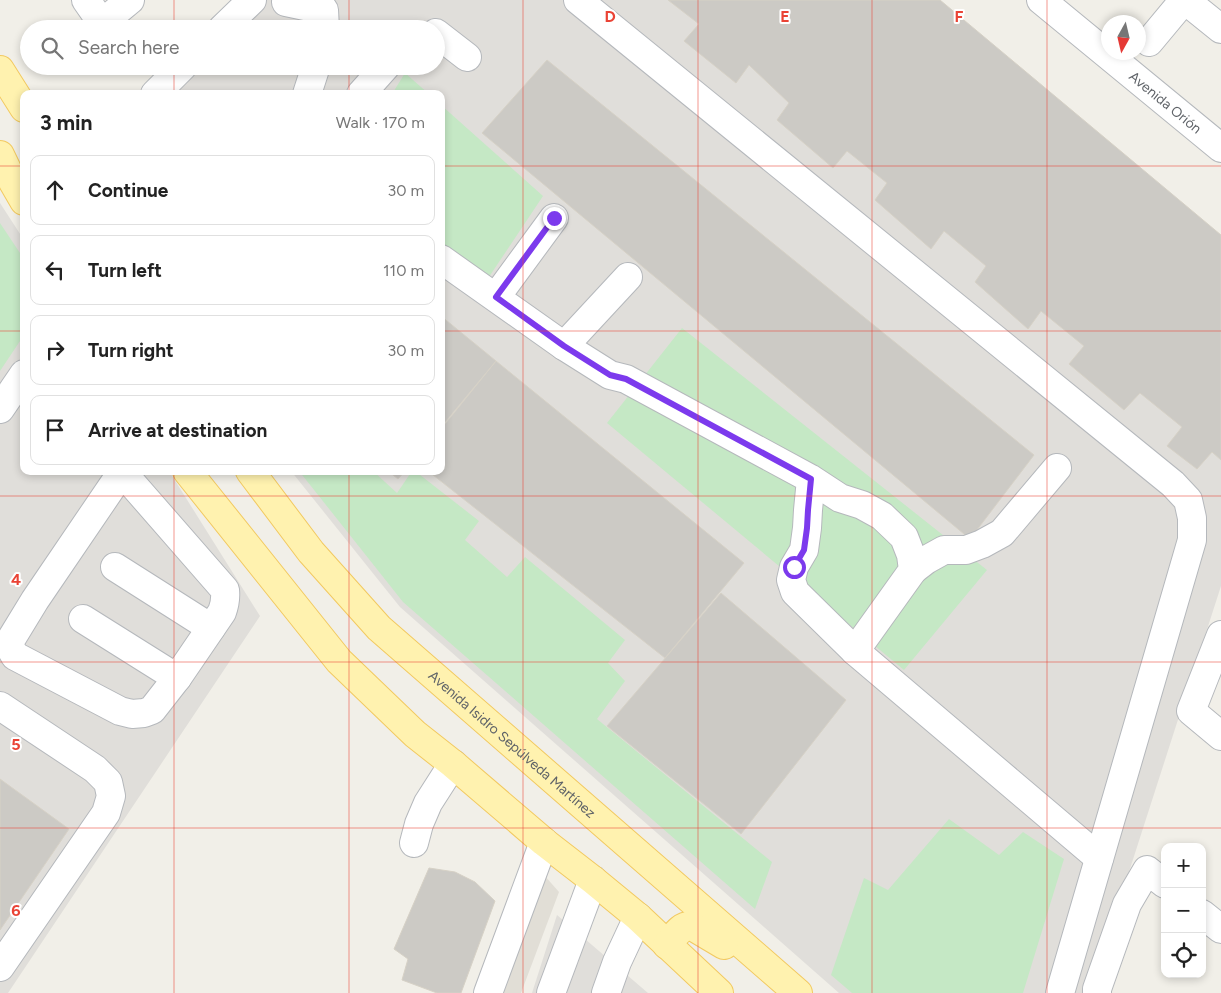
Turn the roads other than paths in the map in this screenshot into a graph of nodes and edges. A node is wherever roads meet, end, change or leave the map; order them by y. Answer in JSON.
{"nodes":[{"id":1,"x":86,"y":0,"type":"edge"},
{"id":2,"x":130,"y":0,"type":"edge"},
{"id":3,"x":252,"y":0,"type":"edge"},
{"id":4,"x":578,"y":0,"type":"edge"},
{"id":5,"x":1041,"y":0,"type":"edge"},
{"id":6,"x":1185,"y":0,"type":"edge"},
{"id":7,"x":286,"y":2,"type":"dead end"},
{"id":8,"x":95,"y":20,"type":"edge"},
{"id":9,"x":105,"y":20,"type":"edge"},
{"id":10,"x":231,"y":20,"type":"edge"},
{"id":11,"x":325,"y":20,"type":"edge"},
{"id":12,"x":1221,"y":29,"type":"edge"},
{"id":13,"x":445,"y":40,"type":"edge"},
{"id":14,"x":1149,"y":42,"type":"dead end"},
{"id":15,"x":467,"y":56,"type":"dead end"},
{"id":16,"x":0,"y":70,"type":"edge"},
{"id":17,"x":174,"y":75,"type":"edge"},
{"id":18,"x":313,"y":75,"type":"edge"},
{"id":19,"x":378,"y":75,"type":"edge"},
{"id":20,"x":159,"y":90,"type":"edge"},
{"id":21,"x":308,"y":90,"type":"edge"},
{"id":22,"x":365,"y":90,"type":"edge"},
{"id":23,"x":20,"y":102,"type":"edge"},
{"id":24,"x":1221,"y":148,"type":"edge"},
{"id":25,"x":0,"y":155,"type":"edge"},
{"id":26,"x":20,"y":194,"type":"edge"},
{"id":27,"x":554,"y":218,"type":"dead end"},
{"id":28,"x":445,"y":262,"type":"edge"},
{"id":29,"x":628,"y":277,"type":"dead end"},
{"id":30,"x":496,"y":297,"type":"junction"},
{"id":31,"x":564,"y":346,"type":"junction"},
{"id":32,"x":20,"y":380,"type":"edge"},
{"id":33,"x":0,"y":409,"type":"edge"},
{"id":34,"x":1057,"y":468,"type":"dead end"},
{"id":35,"x":120,"y":475,"type":"edge"},
{"id":36,"x":125,"y":475,"type":"edge"},
{"id":37,"x":189,"y":475,"type":"edge"},
{"id":38,"x":253,"y":475,"type":"edge"},
{"id":39,"x":811,"y":479,"type":"junction"},
{"id":40,"x":115,"y":567,"type":"dead end"},
{"id":41,"x":913,"y":570,"type":"junction"},
{"id":42,"x":83,"y":619,"type":"dead end"},
{"id":43,"x":211,"y":628,"type":"junction"},
{"id":44,"x":1221,"y":635,"type":"edge"},
{"id":45,"x":855,"y":651,"type":"junction"},
{"id":46,"x":177,"y":678,"type":"junction"},
{"id":47,"x":0,"y":706,"type":"edge"},
{"id":48,"x":1221,"y":736,"type":"edge"},
{"id":49,"x":453,"y":764,"type":"junction"},
{"id":50,"x":544,"y":842,"type":"junction"},
{"id":51,"x":414,"y":843,"type":"dead end"},
{"id":52,"x":1099,"y":858,"type":"junction"},
{"id":53,"x":1156,"y":877,"type":"edge"},
{"id":54,"x":593,"y":880,"type":"junction"},
{"id":55,"x":638,"y":917,"type":"junction"},
{"id":56,"x":1206,"y":917,"type":"edge"},
{"id":57,"x":1221,"y":929,"type":"edge"},
{"id":58,"x":667,"y":945,"type":"junction"},
{"id":59,"x":0,"y":967,"type":"edge"},
{"id":60,"x":770,"y":968,"type":"junction"},
{"id":61,"x":1097,"y":991,"type":"edge"},
{"id":62,"x":488,"y":993,"type":"edge"},
{"id":63,"x":551,"y":993,"type":"edge"},
{"id":64,"x":606,"y":993,"type":"edge"},
{"id":65,"x":719,"y":993,"type":"edge"},
{"id":66,"x":798,"y":993,"type":"edge"},
{"id":67,"x":1060,"y":993,"type":"edge"}],
"edges":[{"from":1,"to":8,"type":"street"},
{"from":2,"to":9,"type":"street"},
{"from":3,"to":10,"type":"street"},
{"from":4,"to":52,"type":"street"},
{"from":5,"to":24,"type":"street","name":"Avenida Orión"},
{"from":6,"to":12,"type":"street"},
{"from":6,"to":14,"type":"street"},
{"from":7,"to":11,"type":"street"},
{"from":13,"to":15,"type":"street"},
{"from":16,"to":23,"type":"main road"},
{"from":17,"to":20,"type":"street"},
{"from":18,"to":21,"type":"street"},
{"from":19,"to":22,"type":"street"},
{"from":25,"to":26,"type":"main road"},
{"from":27,"to":30,"type":"street"},
{"from":28,"to":30,"type":"street"},
{"from":29,"to":31,"type":"street"},
{"from":30,"to":31,"type":"street"},
{"from":31,"to":39,"type":"street"},
{"from":32,"to":33,"type":"street"},
{"from":34,"to":41,"type":"street"},
{"from":35,"to":46,"type":"street"},
{"from":36,"to":43,"type":"street"},
{"from":37,"to":49,"type":"main road"},
{"from":38,"to":60,"type":"main road","name":"Avenida Isidro Sepúlveda Martínez"},
{"from":39,"to":41,"type":"street"},
{"from":39,"to":45,"type":"street"},
{"from":40,"to":43,"type":"street"},
{"from":41,"to":45,"type":"street"},
{"from":42,"to":46,"type":"street"},
{"from":43,"to":46,"type":"street"},
{"from":44,"to":48,"type":"street"},
{"from":45,"to":52,"type":"street"},
{"from":47,"to":59,"type":"street"},
{"from":49,"to":50,"type":"main road"},
{"from":49,"to":51,"type":"street"},
{"from":50,"to":54,"type":"main road"},
{"from":50,"to":62,"type":"street"},
{"from":52,"to":67,"type":"street"},
{"from":53,"to":61,"type":"street"},
{"from":54,"to":55,"type":"main road"},
{"from":54,"to":63,"type":"street"},
{"from":55,"to":58,"type":"main road"},
{"from":55,"to":64,"type":"street"},
{"from":56,"to":57,"type":"street"},
{"from":58,"to":60,"type":"main road"},
{"from":58,"to":65,"type":"main road"},
{"from":60,"to":66,"type":"main road","name":"Avenida Isidro Sepúlveda Martínez"}]}
